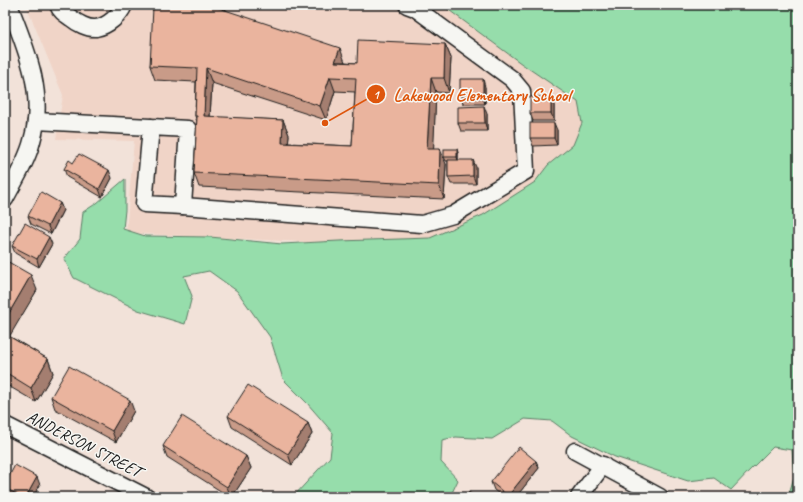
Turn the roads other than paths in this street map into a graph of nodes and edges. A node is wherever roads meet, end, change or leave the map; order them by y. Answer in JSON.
{"nodes":[{"id":1,"x":9,"y":5,"type":"edge"},
{"id":2,"x":58,"y":5,"type":"edge"},
{"id":3,"x":124,"y":5,"type":"edge"},
{"id":4,"x":407,"y":5,"type":"edge"},
{"id":5,"x":36,"y":121,"type":"junction"},
{"id":6,"x":151,"y":126,"type":"junction"},
{"id":7,"x":5,"y":199,"type":"edge"},
{"id":8,"x":183,"y":206,"type":"junction"},
{"id":9,"x":5,"y":425,"type":"edge"},
{"id":10,"x":575,"y":451,"type":"dead end"},
{"id":11,"x":603,"y":465,"type":"junction"},
{"id":12,"x":146,"y":497,"type":"edge"},
{"id":13,"x":579,"y":497,"type":"edge"},
{"id":14,"x":660,"y":497,"type":"edge"}],
"edges":[{"from":1,"to":5,"type":"street"},
{"from":2,"to":3,"type":"street"},
{"from":4,"to":8,"type":"street"},
{"from":5,"to":6,"type":"street"},
{"from":5,"to":7,"type":"street"},
{"from":6,"to":8,"type":"street"},
{"from":6,"to":8,"type":"street"},
{"from":9,"to":12,"type":"street","name":"ANDERSON STREET"},
{"from":10,"to":11,"type":"street"},
{"from":11,"to":13,"type":"street"},
{"from":11,"to":14,"type":"street"}]}
